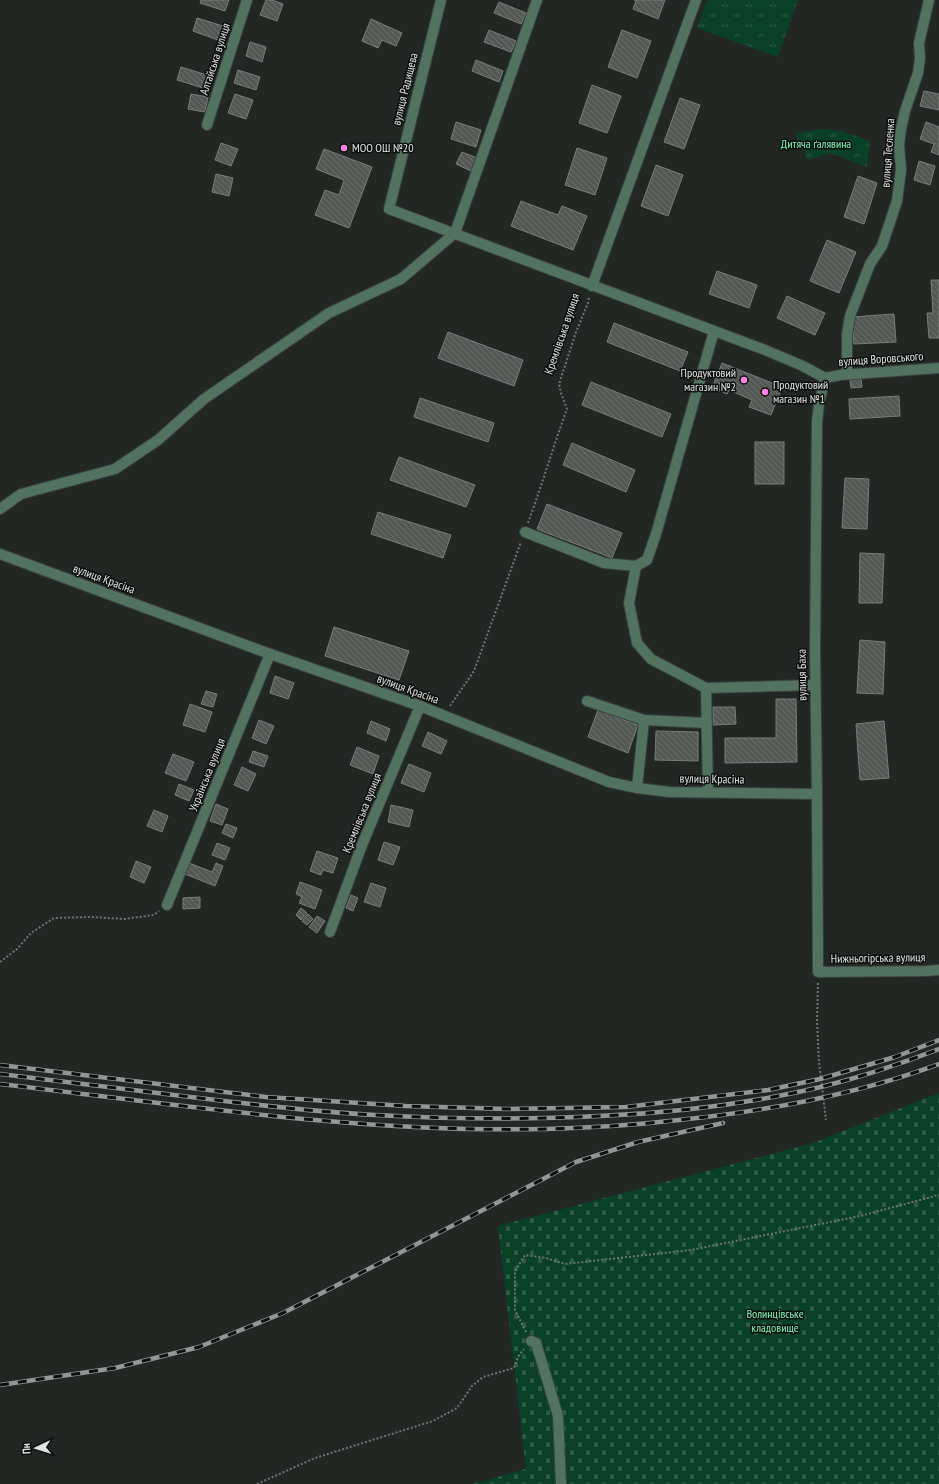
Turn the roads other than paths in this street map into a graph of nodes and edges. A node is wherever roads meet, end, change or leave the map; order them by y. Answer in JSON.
{"nodes":[{"id":1,"x":247,"y":0,"type":"edge"},
{"id":2,"x":441,"y":0,"type":"edge"},
{"id":3,"x":537,"y":0,"type":"edge"},
{"id":4,"x":696,"y":0,"type":"edge"},
{"id":5,"x":929,"y":0,"type":"edge"},
{"id":6,"x":207,"y":125,"type":"dead end"},
{"id":7,"x":455,"y":233,"type":"junction"},
{"id":8,"x":592,"y":286,"type":"junction"},
{"id":9,"x":714,"y":331,"type":"junction"},
{"id":10,"x":939,"y":368,"type":"edge"},
{"id":11,"x":847,"y":374,"type":"junction"},
{"id":12,"x":825,"y":378,"type":"junction"},
{"id":13,"x":0,"y":509,"type":"edge"},
{"id":14,"x":525,"y":532,"type":"road end"},
{"id":15,"x":0,"y":554,"type":"edge"},
{"id":16,"x":636,"y":566,"type":"junction"},
{"id":17,"x":270,"y":654,"type":"junction"},
{"id":18,"x":815,"y":686,"type":"junction"},
{"id":19,"x":706,"y":688,"type":"junction"},
{"id":20,"x":587,"y":702,"type":"dead end"},
{"id":21,"x":420,"y":706,"type":"junction"},
{"id":22,"x":644,"y":720,"type":"junction"},
{"id":23,"x":707,"y":723,"type":"junction"},
{"id":24,"x":636,"y":788,"type":"junction"},
{"id":25,"x":708,"y":792,"type":"junction"},
{"id":26,"x":817,"y":794,"type":"junction"},
{"id":27,"x":167,"y":905,"type":"road end"},
{"id":28,"x":330,"y":932,"type":"dead end"},
{"id":29,"x":939,"y":970,"type":"edge"},
{"id":30,"x":818,"y":972,"type":"joint"},
{"id":31,"x":530,"y":1341,"type":"road end"},
{"id":32,"x":561,"y":1484,"type":"edge"}],
"edges":[{"from":1,"to":6,"type":"street","name":"Алтайська вулиця"},
{"from":2,"to":7,"type":"street","name":"вулиця Радищева"},
{"from":3,"to":7,"type":"street"},
{"from":4,"to":8,"type":"street","name":"Кремлівська вулиця"},
{"from":5,"to":11,"type":"street","name":"вулиця Тесленка"},
{"from":7,"to":8,"type":"street"},
{"from":7,"to":13,"type":"street"},
{"from":8,"to":9,"type":"street"},
{"from":9,"to":12,"type":"street"},
{"from":9,"to":16,"type":"street"},
{"from":10,"to":11,"type":"street","name":"вулиця Воровського"},
{"from":11,"to":12,"type":"street","name":"вулиця Воровського"},
{"from":12,"to":18,"type":"street","name":"вулиця Баха"},
{"from":14,"to":16,"type":"street"},
{"from":15,"to":17,"type":"street","name":"вулиця Красіна"},
{"from":16,"to":19,"type":"street"},
{"from":17,"to":21,"type":"street","name":"вулиця Красіна"},
{"from":17,"to":27,"type":"street","name":"Українська вулиця"},
{"from":18,"to":19,"type":"street"},
{"from":18,"to":26,"type":"street","name":"вулиця Баха"},
{"from":19,"to":23,"type":"street"},
{"from":20,"to":22,"type":"street"},
{"from":21,"to":24,"type":"street","name":"вулиця Красіна"},
{"from":21,"to":28,"type":"street","name":"Кремлівська вулиця"},
{"from":22,"to":23,"type":"street"},
{"from":22,"to":24,"type":"street"},
{"from":23,"to":25,"type":"street"},
{"from":24,"to":25,"type":"street","name":"вулиця Красіна"},
{"from":25,"to":26,"type":"street","name":"вулиця Красіна"},
{"from":26,"to":30,"type":"street","name":"вулиця Баха"},
{"from":29,"to":30,"type":"street","name":"Нижньогірська вулиця"},
{"from":31,"to":32,"type":"street"}]}
